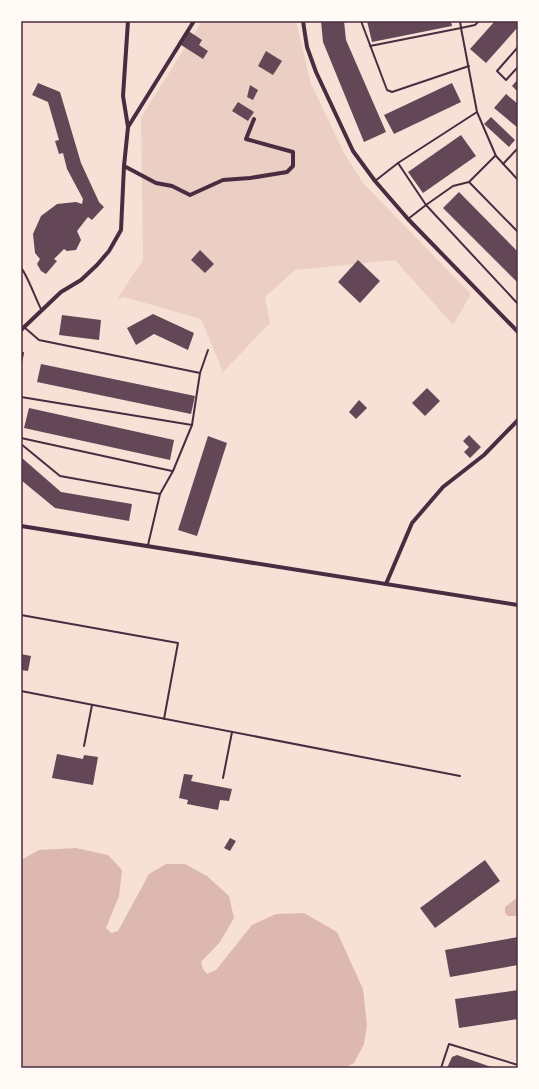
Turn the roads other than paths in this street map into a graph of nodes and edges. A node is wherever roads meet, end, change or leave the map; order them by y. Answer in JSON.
{"nodes":[{"id":1,"x":128,"y":21,"type":"edge"},
{"id":2,"x":194,"y":21,"type":"edge"},
{"id":3,"x":303,"y":21,"type":"edge"},
{"id":4,"x":361,"y":21,"type":"edge"},
{"id":5,"x":460,"y":21,"type":"edge"},
{"id":6,"x":479,"y":21,"type":"edge"},
{"id":7,"x":461,"y":28,"type":"junction"},
{"id":8,"x":370,"y":46,"type":"junction"},
{"id":9,"x":518,"y":47,"type":"edge"},
{"id":10,"x":469,"y":66,"type":"junction"},
{"id":11,"x":518,"y":67,"type":"edge"},
{"id":12,"x":477,"y":112,"type":"junction"},
{"id":13,"x":254,"y":119,"type":"dead end"},
{"id":14,"x":128,"y":127,"type":"junction"},
{"id":15,"x":518,"y":148,"type":"edge"},
{"id":16,"x":496,"y":156,"type":"junction"},
{"id":17,"x":398,"y":163,"type":"junction"},
{"id":18,"x":503,"y":164,"type":"junction"},
{"id":19,"x":124,"y":166,"type":"junction"},
{"id":20,"x":518,"y":180,"type":"edge"},
{"id":21,"x":375,"y":181,"type":"junction"},
{"id":22,"x":469,"y":182,"type":"junction"},
{"id":23,"x":426,"y":205,"type":"junction"},
{"id":24,"x":408,"y":219,"type":"junction"},
{"id":25,"x":518,"y":232,"type":"edge"},
{"id":26,"x":21,"y":268,"type":"edge"},
{"id":27,"x":518,"y":304,"type":"edge"},
{"id":28,"x":42,"y":310,"type":"junction"},
{"id":29,"x":22,"y":329,"type":"edge"},
{"id":30,"x":518,"y":332,"type":"edge"},
{"id":31,"x":208,"y":350,"type":"dead end"},
{"id":32,"x":21,"y":353,"type":"edge"},
{"id":33,"x":21,"y":362,"type":"edge"},
{"id":34,"x":200,"y":373,"type":"junction"},
{"id":35,"x":21,"y":397,"type":"edge"},
{"id":36,"x":518,"y":420,"type":"edge"},
{"id":37,"x":192,"y":425,"type":"junction"},
{"id":38,"x":21,"y":438,"type":"edge"},
{"id":39,"x":21,"y":444,"type":"edge"},
{"id":40,"x":173,"y":471,"type":"junction"},
{"id":41,"x":160,"y":494,"type":"junction"},
{"id":42,"x":21,"y":526,"type":"edge"},
{"id":43,"x":148,"y":546,"type":"junction"},
{"id":44,"x":386,"y":584,"type":"junction"},
{"id":45,"x":518,"y":605,"type":"edge"},
{"id":46,"x":21,"y":615,"type":"edge"},
{"id":47,"x":21,"y":691,"type":"edge"},
{"id":48,"x":92,"y":705,"type":"junction"},
{"id":49,"x":164,"y":719,"type":"junction"},
{"id":50,"x":232,"y":732,"type":"junction"},
{"id":51,"x":84,"y":746,"type":"dead end"},
{"id":52,"x":460,"y":776,"type":"dead end"},
{"id":53,"x":223,"y":778,"type":"dead end"},
{"id":54,"x":518,"y":1065,"type":"edge"},
{"id":55,"x":442,"y":1068,"type":"edge"}],
"edges":[{"from":1,"to":14,"type":"street"},
{"from":2,"to":14,"type":"street"},
{"from":3,"to":21,"type":"street"},
{"from":4,"to":8,"type":"lane"},
{"from":5,"to":7,"type":"lane"},
{"from":6,"to":7,"type":"lane"},
{"from":7,"to":8,"type":"lane"},
{"from":7,"to":10,"type":"lane"},
{"from":8,"to":10,"type":"lane"},
{"from":9,"to":11,"type":"lane"},
{"from":10,"to":12,"type":"lane"},
{"from":12,"to":16,"type":"lane"},
{"from":12,"to":17,"type":"lane"},
{"from":13,"to":19,"type":"street"},
{"from":14,"to":19,"type":"street"},
{"from":15,"to":18,"type":"lane"},
{"from":16,"to":18,"type":"lane"},
{"from":16,"to":22,"type":"lane"},
{"from":17,"to":21,"type":"lane"},
{"from":17,"to":23,"type":"lane"},
{"from":18,"to":20,"type":"lane"},
{"from":19,"to":28,"type":"street"},
{"from":21,"to":24,"type":"street"},
{"from":22,"to":23,"type":"lane"},
{"from":22,"to":25,"type":"lane"},
{"from":23,"to":24,"type":"lane"},
{"from":23,"to":27,"type":"lane"},
{"from":24,"to":30,"type":"street"},
{"from":26,"to":28,"type":"lane"},
{"from":28,"to":29,"type":"street"},
{"from":29,"to":34,"type":"lane"},
{"from":31,"to":34,"type":"lane"},
{"from":32,"to":33,"type":"lane"},
{"from":34,"to":37,"type":"lane"},
{"from":35,"to":37,"type":"lane"},
{"from":36,"to":44,"type":"street"},
{"from":37,"to":40,"type":"lane"},
{"from":38,"to":40,"type":"lane"},
{"from":39,"to":41,"type":"lane"},
{"from":40,"to":41,"type":"lane"},
{"from":41,"to":43,"type":"lane"},
{"from":42,"to":43,"type":"street"},
{"from":43,"to":44,"type":"street"},
{"from":44,"to":45,"type":"street"},
{"from":46,"to":49,"type":"lane"},
{"from":47,"to":48,"type":"lane"},
{"from":48,"to":49,"type":"lane"},
{"from":48,"to":51,"type":"lane"},
{"from":49,"to":50,"type":"lane"},
{"from":50,"to":52,"type":"lane"},
{"from":50,"to":53,"type":"lane"},
{"from":54,"to":55,"type":"lane"}]}
